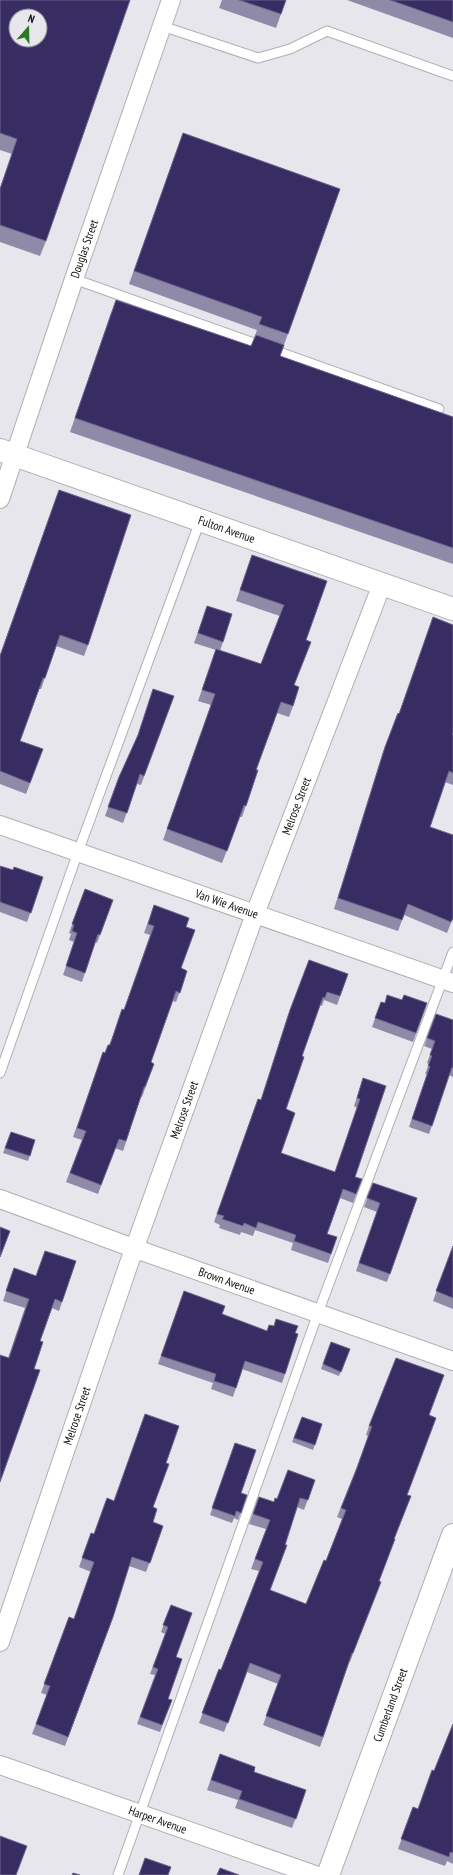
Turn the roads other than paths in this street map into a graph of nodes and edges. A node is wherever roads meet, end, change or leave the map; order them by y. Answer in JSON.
{"nodes":[{"id":1,"x":171,"y":0,"type":"edge"},
{"id":2,"x":162,"y":26,"type":"junction"},
{"id":3,"x":453,"y":76,"type":"edge"},
{"id":4,"x":74,"y":279,"type":"junction"},
{"id":5,"x":439,"y":409,"type":"dead end"},
{"id":6,"x":8,"y":453,"type":"edge"},
{"id":7,"x":0,"y":499,"type":"edge"},
{"id":8,"x":201,"y":519,"type":"junction"},
{"id":9,"x":382,"y":584,"type":"junction"},
{"id":10,"x":453,"y":609,"type":"edge"},
{"id":11,"x":0,"y":825,"type":"edge"},
{"id":12,"x":78,"y":852,"type":"junction"},
{"id":13,"x":255,"y":914,"type":"junction"},
{"id":14,"x":453,"y":952,"type":"edge"},
{"id":15,"x":448,"y":981,"type":"edge"},
{"id":16,"x":0,"y":1073,"type":"edge"},
{"id":17,"x":0,"y":1199,"type":"edge"},
{"id":18,"x":136,"y":1249,"type":"junction"},
{"id":19,"x":318,"y":1313,"type":"junction"},
{"id":20,"x":453,"y":1361,"type":"edge"},
{"id":21,"x":453,"y":1536,"type":"edge"},
{"id":22,"x":0,"y":1642,"type":"edge"},
{"id":23,"x":0,"y":1765,"type":"edge"},
{"id":24,"x":140,"y":1813,"type":"junction"},
{"id":25,"x":118,"y":1875,"type":"edge"},
{"id":26,"x":315,"y":1875,"type":"edge"},
{"id":27,"x":328,"y":1875,"type":"edge"}],
"edges":[{"from":1,"to":2,"type":"street","name":"Douglas Street"},
{"from":2,"to":3,"type":"lane"},
{"from":2,"to":4,"type":"street","name":"Douglas Street"},
{"from":4,"to":5,"type":"lane"},
{"from":4,"to":6,"type":"street","name":"Douglas Street"},
{"from":6,"to":7,"type":"street","name":"Douglas Street"},
{"from":6,"to":8,"type":"street","name":"Fulton Avenue"},
{"from":8,"to":9,"type":"street","name":"Fulton Avenue"},
{"from":8,"to":12,"type":"lane"},
{"from":9,"to":10,"type":"street","name":"Fulton Avenue"},
{"from":9,"to":13,"type":"street","name":"Melrose Street"},
{"from":11,"to":12,"type":"street","name":"Van Wie Avenue"},
{"from":12,"to":13,"type":"street","name":"Van Wie Avenue"},
{"from":12,"to":16,"type":"lane"},
{"from":13,"to":15,"type":"street","name":"Van Wie Avenue"},
{"from":13,"to":18,"type":"street","name":"Melrose Street"},
{"from":14,"to":15,"type":"lane"},
{"from":15,"to":19,"type":"lane"},
{"from":17,"to":18,"type":"street","name":"Brown Avenue"},
{"from":18,"to":19,"type":"street","name":"Brown Avenue"},
{"from":18,"to":22,"type":"street","name":"Melrose Street"},
{"from":19,"to":20,"type":"street","name":"Brown Avenue"},
{"from":19,"to":24,"type":"lane"},
{"from":21,"to":27,"type":"street","name":"Cumberland Street"},
{"from":23,"to":24,"type":"street","name":"Harper Avenue"},
{"from":24,"to":25,"type":"lane"},
{"from":24,"to":26,"type":"street","name":"Harper Avenue"}]}
